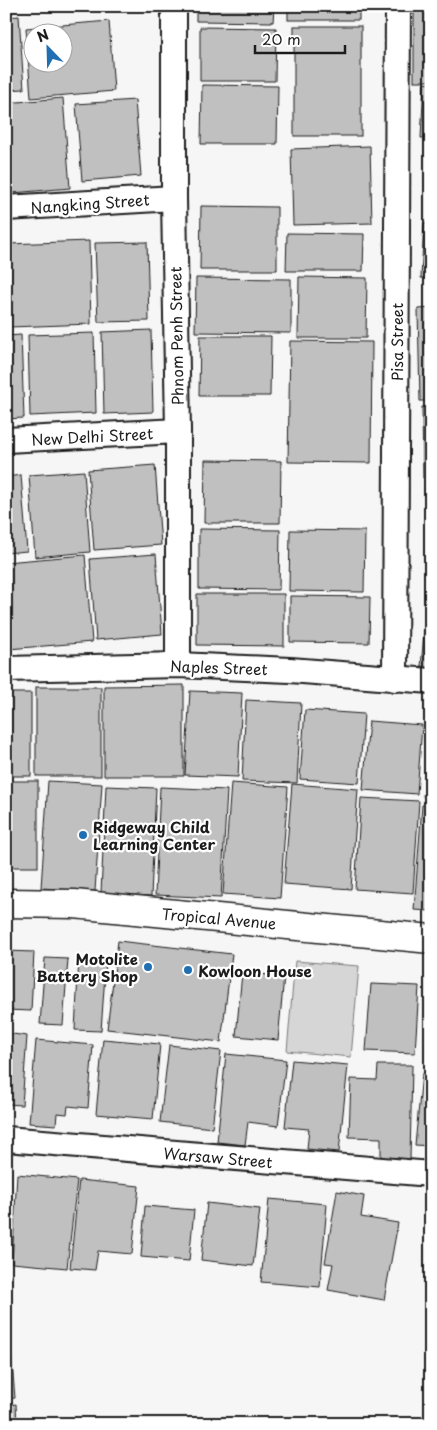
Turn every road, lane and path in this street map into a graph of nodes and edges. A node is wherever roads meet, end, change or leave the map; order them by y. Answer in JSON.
{"nodes":[{"id":1,"x":174,"y":6,"type":"edge"},
{"id":2,"x":398,"y":6,"type":"edge"},
{"id":3,"x":174,"y":198,"type":"junction"},
{"id":4,"x":6,"y":208,"type":"edge"},
{"id":5,"x":178,"y":431,"type":"junction"},
{"id":6,"x":6,"y":440,"type":"edge"},
{"id":7,"x":178,"y":665,"type":"junction"},
{"id":8,"x":6,"y":669,"type":"edge"},
{"id":9,"x":394,"y":678,"type":"junction"},
{"id":10,"x":431,"y":681,"type":"edge"},
{"id":11,"x":6,"y":903,"type":"edge"},
{"id":12,"x":431,"y":939,"type":"edge"},
{"id":13,"x":6,"y":1139,"type":"edge"},
{"id":14,"x":431,"y":1174,"type":"edge"}],
"edges":[{"from":1,"to":3,"type":"street","name":"Phnom Penh Street"},
{"from":2,"to":9,"type":"street","name":"Pisa Street"},
{"from":3,"to":4,"type":"street","name":"Nangking Street"},
{"from":3,"to":5,"type":"street","name":"Phnom Penh Street"},
{"from":5,"to":6,"type":"street","name":"New Delhi Street"},
{"from":5,"to":7,"type":"street","name":"Phnom Penh Street"},
{"from":7,"to":8,"type":"street","name":"Naples Street"},
{"from":7,"to":9,"type":"street","name":"Naples Street"},
{"from":9,"to":10,"type":"street","name":"Naples Street"},
{"from":11,"to":12,"type":"street","name":"Tropical Avenue"},
{"from":13,"to":14,"type":"street","name":"Warsaw Street"}]}
